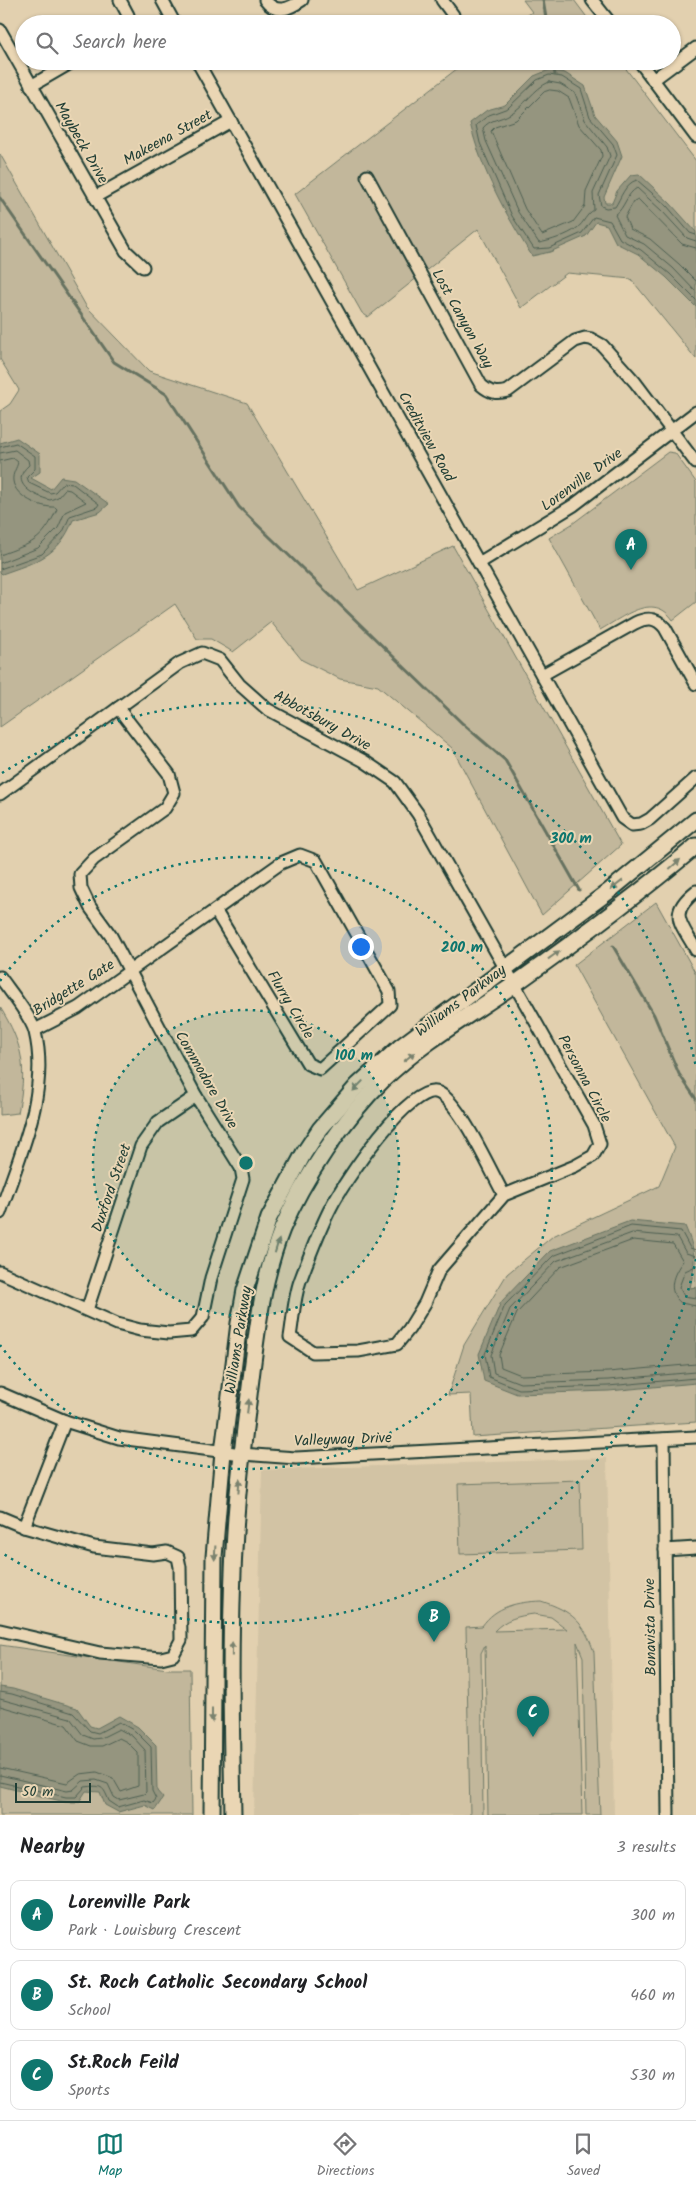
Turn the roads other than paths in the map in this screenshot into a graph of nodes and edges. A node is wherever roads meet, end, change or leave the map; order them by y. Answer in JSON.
{"nodes":[{"id":1,"x":120,"y":0,"type":"edge"},
{"id":2,"x":162,"y":0,"type":"edge"},
{"id":3,"x":265,"y":0,"type":"edge"},
{"id":4,"x":302,"y":0,"type":"edge"},
{"id":5,"x":442,"y":0,"type":"edge"},
{"id":6,"x":592,"y":0,"type":"edge"},
{"id":7,"x":128,"y":15,"type":"edge"},
{"id":8,"x":170,"y":15,"type":"edge"},
{"id":9,"x":453,"y":15,"type":"edge"},
{"id":10,"x":603,"y":15,"type":"edge"},
{"id":11,"x":0,"y":30,"type":"edge"},
{"id":12,"x":696,"y":48,"type":"edge"},
{"id":13,"x":15,"y":57,"type":"edge"},
{"id":14,"x":681,"y":59,"type":"edge"},
{"id":15,"x":22,"y":70,"type":"edge"},
{"id":16,"x":59,"y":70,"type":"edge"},
{"id":17,"x":202,"y":70,"type":"edge"},
{"id":18,"x":646,"y":70,"type":"edge"},
{"id":19,"x":666,"y":70,"type":"edge"},
{"id":20,"x":653,"y":80,"type":"junction"},
{"id":21,"x":31,"y":86,"type":"junction"},
{"id":22,"x":231,"y":121,"type":"junction"},
{"id":23,"x":696,"y":137,"type":"edge"},
{"id":24,"x":367,"y":176,"type":"dead end"},
{"id":25,"x":95,"y":197,"type":"junction"},
{"id":26,"x":143,"y":267,"type":"dead end"},
{"id":27,"x":696,"y":412,"type":"edge"},
{"id":28,"x":673,"y":431,"type":"junction"},
{"id":29,"x":696,"y":463,"type":"edge"},
{"id":30,"x":479,"y":563,"type":"junction"},
{"id":31,"x":542,"y":675,"type":"junction"},
{"id":32,"x":696,"y":684,"type":"edge"},
{"id":33,"x":118,"y":708,"type":"junction"},
{"id":34,"x":696,"y":778,"type":"edge"},
{"id":35,"x":0,"y":794,"type":"edge"},
{"id":36,"x":696,"y":820,"type":"edge"},
{"id":37,"x":696,"y":846,"type":"edge"},
{"id":38,"x":696,"y":891,"type":"edge"},
{"id":39,"x":215,"y":910,"type":"junction"},
{"id":40,"x":696,"y":950,"type":"edge"},
{"id":41,"x":506,"y":968,"type":"junction"},
{"id":42,"x":129,"y":971,"type":"junction"},
{"id":43,"x":0,"y":978,"type":"edge"},
{"id":44,"x":515,"y":984,"type":"junction"},
{"id":45,"x":35,"y":1030,"type":"junction"},
{"id":46,"x":196,"y":1096,"type":"junction"},
{"id":47,"x":504,"y":1195,"type":"junction"},
{"id":48,"x":0,"y":1213,"type":"edge"},
{"id":49,"x":0,"y":1272,"type":"edge"},
{"id":50,"x":87,"y":1310,"type":"junction"},
{"id":51,"x":0,"y":1393,"type":"edge"},
{"id":52,"x":65,"y":1421,"type":"junction"},
{"id":53,"x":696,"y":1437,"type":"edge"},
{"id":54,"x":664,"y":1439,"type":"junction"},
{"id":55,"x":224,"y":1452,"type":"junction"},
{"id":56,"x":242,"y":1454,"type":"junction"},
{"id":57,"x":0,"y":1517,"type":"edge"},
{"id":58,"x":24,"y":1527,"type":"junction"},
{"id":59,"x":696,"y":1548,"type":"edge"},
{"id":60,"x":665,"y":1550,"type":"junction"},
{"id":61,"x":0,"y":1630,"type":"edge"},
{"id":62,"x":212,"y":1815,"type":"edge"},
{"id":63,"x":233,"y":1815,"type":"edge"},
{"id":64,"x":668,"y":1815,"type":"edge"}],
"edges":[{"from":1,"to":7,"type":"street"},
{"from":2,"to":8,"type":"street"},
{"from":3,"to":4,"type":"street"},
{"from":5,"to":9,"type":"street"},
{"from":6,"to":10,"type":"street"},
{"from":11,"to":13,"type":"street","name":"Maybeck Drive"},
{"from":12,"to":14,"type":"street"},
{"from":15,"to":21,"type":"street","name":"Maybeck Drive"},
{"from":16,"to":21,"type":"street"},
{"from":17,"to":22,"type":"street","name":"Creditview Road"},
{"from":18,"to":20,"type":"street"},
{"from":19,"to":20,"type":"street"},
{"from":20,"to":23,"type":"street"},
{"from":21,"to":25,"type":"street","name":"Maybeck Drive"},
{"from":22,"to":25,"type":"street","name":"Makeena Street"},
{"from":22,"to":30,"type":"street","name":"Creditview Road"},
{"from":24,"to":28,"type":"street","name":"Lost Canyon Way"},
{"from":25,"to":26,"type":"street","name":"Maybeck Drive"},
{"from":27,"to":28,"type":"street","name":"Lorenville Drive"},
{"from":28,"to":29,"type":"street"},
{"from":28,"to":30,"type":"street","name":"Lorenville Drive"},
{"from":30,"to":31,"type":"street","name":"Creditview Road"},
{"from":31,"to":32,"type":"street"},
{"from":31,"to":34,"type":"street","name":"Creditview Road"},
{"from":33,"to":35,"type":"street","name":"Abbotsbury Drive"},
{"from":33,"to":41,"type":"street","name":"Abbotsbury Drive"},
{"from":33,"to":42,"type":"street","name":"Commodore Drive"},
{"from":36,"to":41,"type":"main road","name":"Williams Parkway","one_way":true},
{"from":44,"to":37,"type":"main road","name":"Williams Parkway","one_way":true},
{"from":38,"to":40,"type":"street"},
{"from":39,"to":39,"type":"street","name":"Flurry Circle"},
{"from":39,"to":42,"type":"street","name":"Flurry Circle"},
{"from":41,"to":44,"type":"street","name":"Abbotsbury Drive"},
{"from":41,"to":55,"type":"main road","name":"Williams Parkway","one_way":true},
{"from":42,"to":45,"type":"street","name":"Bridgette Gate"},
{"from":42,"to":46,"type":"street","name":"Commodore Drive"},
{"from":43,"to":45,"type":"street"},
{"from":44,"to":47,"type":"street","name":"Personna Circle"},
{"from":56,"to":44,"type":"main road","name":"Williams Parkway","one_way":true},
{"from":45,"to":48,"type":"street"},
{"from":46,"to":50,"type":"street","name":"Duxford Street"},
{"from":46,"to":50,"type":"street","name":"Commodore Drive"},
{"from":47,"to":47,"type":"street","name":"Personna Circle"},
{"from":49,"to":50,"type":"street","name":"Commodore Drive"},
{"from":51,"to":52,"type":"street","name":"Valleyway Drive"},
{"from":52,"to":55,"type":"street","name":"Valleyway Drive"},
{"from":52,"to":58,"type":"street"},
{"from":53,"to":54,"type":"street","name":"Valleyway Drive"},
{"from":54,"to":56,"type":"street","name":"Valleyway Drive"},
{"from":54,"to":60,"type":"street","name":"Bonavista Drive"},
{"from":55,"to":56,"type":"street","name":"Valleyway Drive"},
{"from":55,"to":62,"type":"main road","name":"Williams Parkway","one_way":true},
{"from":63,"to":56,"type":"main road","name":"Williams Parkway","one_way":true},
{"from":57,"to":58,"type":"street"},
{"from":58,"to":61,"type":"street"},
{"from":59,"to":60,"type":"street"},
{"from":60,"to":64,"type":"street","name":"Bonavista Drive"}]}
